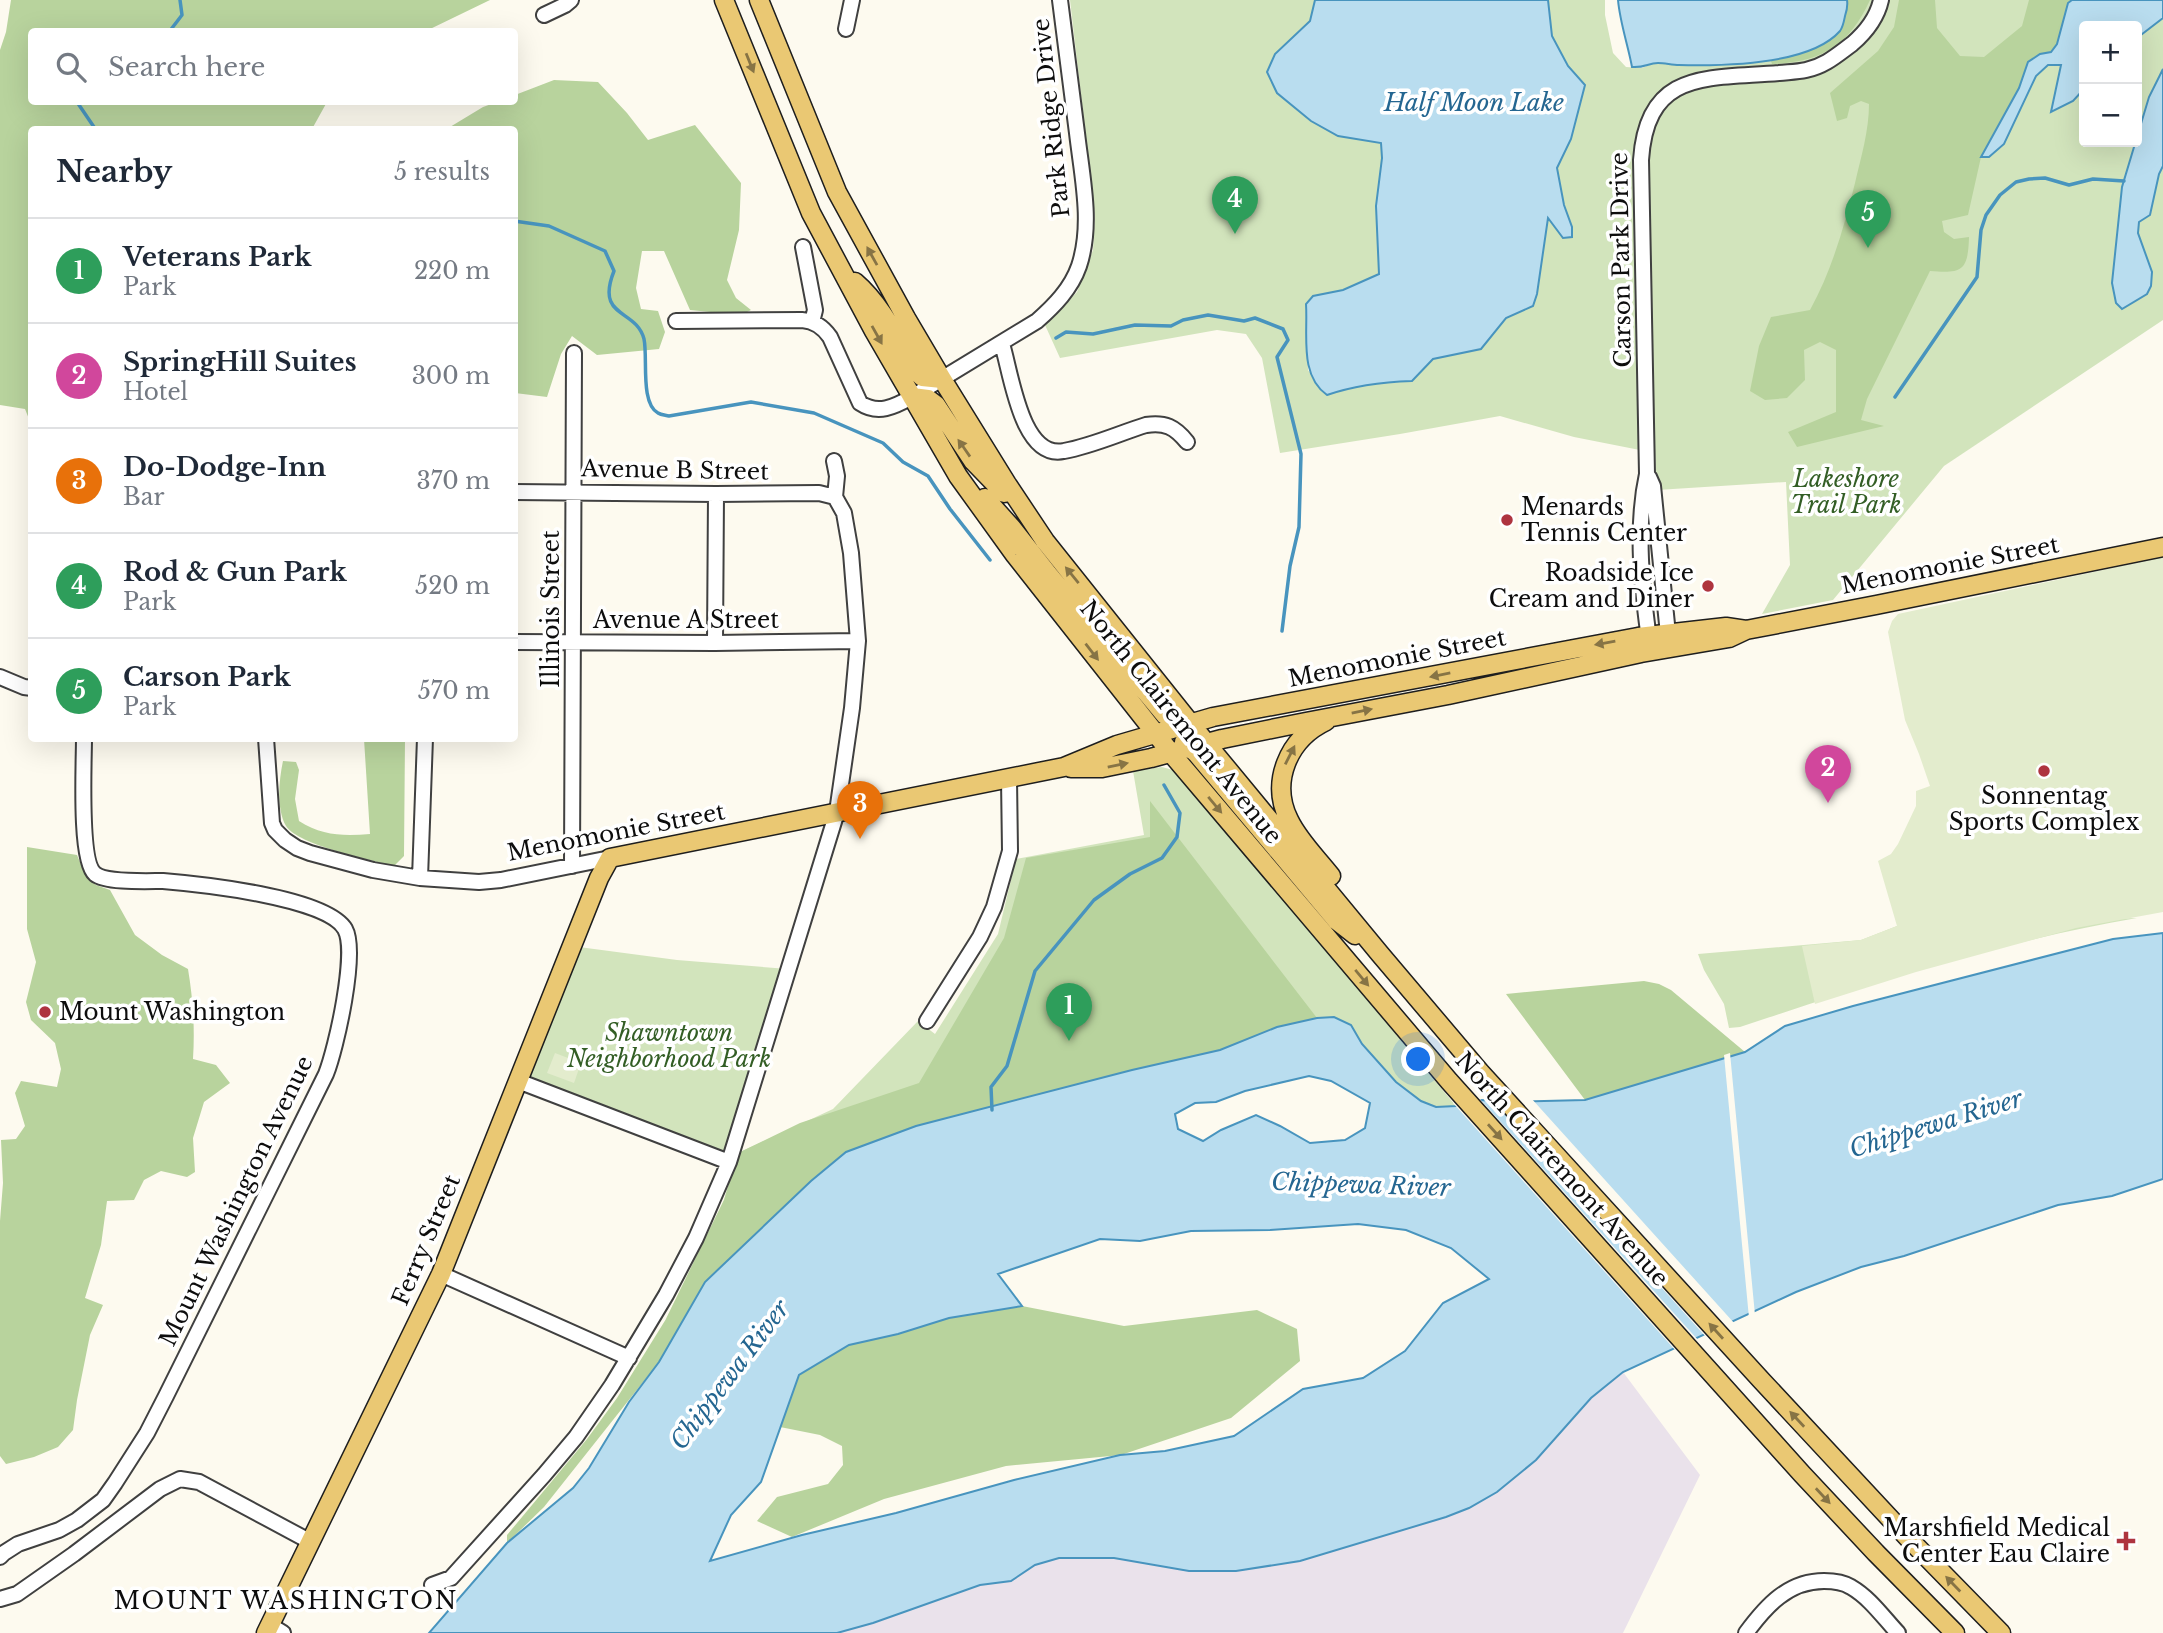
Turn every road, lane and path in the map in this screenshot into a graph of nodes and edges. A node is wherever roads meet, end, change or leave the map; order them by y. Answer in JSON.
{"nodes":[{"id":1,"x":571,"y":0,"type":"edge"},
{"id":2,"x":724,"y":0,"type":"edge"},
{"id":3,"x":759,"y":0,"type":"edge"},
{"id":4,"x":852,"y":0,"type":"edge"},
{"id":5,"x":1060,"y":0,"type":"edge"},
{"id":6,"x":1881,"y":0,"type":"edge"},
{"id":7,"x":544,"y":15,"type":"dead end"},
{"id":8,"x":846,"y":29,"type":"dead end"},
{"id":9,"x":803,"y":247,"type":"dead end"},
{"id":10,"x":842,"y":270,"type":"junction"},
{"id":11,"x":676,"y":321,"type":"dead end"},
{"id":12,"x":813,"y":322,"type":"junction"},
{"id":13,"x":1002,"y":344,"type":"junction"},
{"id":14,"x":574,"y":353,"type":"dead end"},
{"id":15,"x":942,"y":379,"type":"junction"},
{"id":16,"x":912,"y":397,"type":"junction"},
{"id":17,"x":1187,"y":442,"type":"dead end"},
{"id":18,"x":835,"y":461,"type":"dead end"},
{"id":19,"x":953,"y":468,"type":"junction"},
{"id":20,"x":518,"y":492,"type":"edge"},
{"id":21,"x":574,"y":492,"type":"junction"},
{"id":22,"x":716,"y":494,"type":"junction"},
{"id":23,"x":835,"y":498,"type":"junction"},
{"id":24,"x":1027,"y":515,"type":"junction"},
{"id":25,"x":2163,"y":547,"type":"edge"},
{"id":26,"x":858,"y":640,"type":"junction"},
{"id":27,"x":518,"y":642,"type":"edge"},
{"id":28,"x":574,"y":643,"type":"junction"},
{"id":29,"x":715,"y":643,"type":"junction"},
{"id":30,"x":1659,"y":643,"type":"junction"},
{"id":31,"x":0,"y":677,"type":"edge"},
{"id":32,"x":28,"y":688,"type":"edge"},
{"id":33,"x":1336,"y":717,"type":"junction"},
{"id":34,"x":1185,"y":725,"type":"junction"},
{"id":35,"x":1156,"y":734,"type":"junction"},
{"id":36,"x":84,"y":742,"type":"edge"},
{"id":37,"x":266,"y":742,"type":"edge"},
{"id":38,"x":425,"y":742,"type":"edge"},
{"id":39,"x":1198,"y":745,"type":"junction"},
{"id":40,"x":1171,"y":753,"type":"junction"},
{"id":41,"x":1064,"y":767,"type":"junction"},
{"id":42,"x":1009,"y":779,"type":"junction"},
{"id":43,"x":836,"y":812,"type":"junction"},
{"id":44,"x":610,"y":858,"type":"junction"},
{"id":45,"x":572,"y":866,"type":"junction"},
{"id":46,"x":420,"y":878,"type":"junction"},
{"id":47,"x":1435,"y":1017,"type":"junction"},
{"id":48,"x":927,"y":1021,"type":"dead end"},
{"id":49,"x":518,"y":1081,"type":"junction"},
{"id":50,"x":729,"y":1162,"type":"junction"},
{"id":51,"x":441,"y":1274,"type":"junction"},
{"id":52,"x":629,"y":1358,"type":"junction"},
{"id":53,"x":311,"y":1542,"type":"junction"},
{"id":54,"x":0,"y":1558,"type":"edge"},
{"id":55,"x":432,"y":1585,"type":"dead end"},
{"id":56,"x":0,"y":1599,"type":"edge"},
{"id":57,"x":273,"y":1630,"type":"edge"},
{"id":58,"x":1746,"y":1633,"type":"edge"},
{"id":59,"x":1898,"y":1633,"type":"edge"},
{"id":60,"x":1955,"y":1633,"type":"edge"},
{"id":61,"x":2001,"y":1633,"type":"edge"}],
"edges":[{"from":1,"to":7,"type":"street"},
{"from":2,"to":10,"type":"main road","name":"North Clairemont Avenue","one_way":true},
{"from":15,"to":3,"type":"main road","name":"North Clairemont Avenue","one_way":true},
{"from":4,"to":8,"type":"street"},
{"from":5,"to":13,"type":"street","name":"Park Ridge Drive"},
{"from":6,"to":30,"type":"street","name":"Carson Park Drive"},
{"from":9,"to":12,"type":"street"},
{"from":10,"to":15,"type":"main road"},
{"from":10,"to":16,"type":"main road","name":"North Clairemont Avenue","one_way":true},
{"from":11,"to":12,"type":"street"},
{"from":12,"to":16,"type":"street","name":"Park Ridge Drive"},
{"from":13,"to":15,"type":"street","name":"Park Ridge Drive"},
{"from":13,"to":17,"type":"street"},
{"from":14,"to":21,"type":"street","name":"Illinois Street"},
{"from":15,"to":16,"type":"street","name":"Park Ridge Drive"},
{"from":15,"to":24,"type":"main road","name":"North Clairemont Avenue"},
{"from":16,"to":19,"type":"main road","name":"North Clairemont Avenue"},
{"from":24,"to":16,"type":"main road","one_way":true},
{"from":18,"to":23,"type":"street"},
{"from":19,"to":34,"type":"main road"},
{"from":19,"to":35,"type":"main road","name":"North Clairemont Avenue","one_way":true},
{"from":20,"to":21,"type":"street","name":"Avenue B Street"},
{"from":21,"to":22,"type":"street","name":"Avenue B Street"},
{"from":21,"to":28,"type":"street","name":"Illinois Street"},
{"from":22,"to":23,"type":"street","name":"Avenue B Street"},
{"from":22,"to":29,"type":"street"},
{"from":23,"to":26,"type":"street"},
{"from":34,"to":24,"type":"main road","name":"North Clairemont Avenue","one_way":true},
{"from":25,"to":30,"type":"main road","name":"Menomonie Street"},
{"from":26,"to":29,"type":"street","name":"Avenue A Street"},
{"from":26,"to":43,"type":"street"},
{"from":27,"to":28,"type":"street","name":"Avenue A Street"},
{"from":28,"to":29,"type":"street","name":"Avenue A Street"},
{"from":28,"to":45,"type":"street","name":"Illinois Street"},
{"from":33,"to":30,"type":"main road","name":"Menomonie Street","one_way":true},
{"from":30,"to":34,"type":"main road","name":"Menomonie Street","one_way":true},
{"from":31,"to":32,"type":"street"},
{"from":33,"to":39,"type":"main road","name":"Menomonie Street"},
{"from":47,"to":33,"type":"main road","one_way":true},
{"from":34,"to":35,"type":"main road","name":"Menomonie Street"},
{"from":34,"to":39,"type":"main road"},
{"from":35,"to":39,"type":"main road"},
{"from":35,"to":40,"type":"main road","name":"North Clairemont Avenue"},
{"from":35,"to":41,"type":"main road","name":"Menomonie Street"},
{"from":36,"to":54,"type":"street","name":"Mount Washington Avenue"},
{"from":37,"to":46,"type":"street","name":"Menomonie Street"},
{"from":38,"to":46,"type":"street"},
{"from":39,"to":40,"type":"main road","name":"Menomonie Street"},
{"from":39,"to":47,"type":"main road","name":"North Clairemont Avenue"},
{"from":41,"to":40,"type":"main road","name":"Menomonie Street","one_way":true},
{"from":40,"to":60,"type":"main road","name":"North Clairemont Avenue","one_way":true},
{"from":41,"to":42,"type":"main road","name":"Menomonie Street"},
{"from":42,"to":43,"type":"main road","name":"Menomonie Street"},
{"from":42,"to":48,"type":"street"},
{"from":43,"to":44,"type":"main road","name":"Menomonie Street"},
{"from":43,"to":50,"type":"street"},
{"from":44,"to":45,"type":"street","name":"Menomonie Street"},
{"from":44,"to":49,"type":"main road","name":"Ferry Street"},
{"from":45,"to":46,"type":"street","name":"Menomonie Street"},
{"from":61,"to":47,"type":"main road","name":"North Clairemont Avenue","one_way":true},
{"from":49,"to":50,"type":"street"},
{"from":49,"to":51,"type":"main road","name":"Ferry Street"},
{"from":50,"to":52,"type":"street"},
{"from":51,"to":52,"type":"street"},
{"from":51,"to":53,"type":"main road","name":"Ferry Street"},
{"from":52,"to":55,"type":"street"},
{"from":53,"to":56,"type":"street"},
{"from":53,"to":57,"type":"main road","name":"Ferry Street"},
{"from":58,"to":59,"type":"street"}]}
